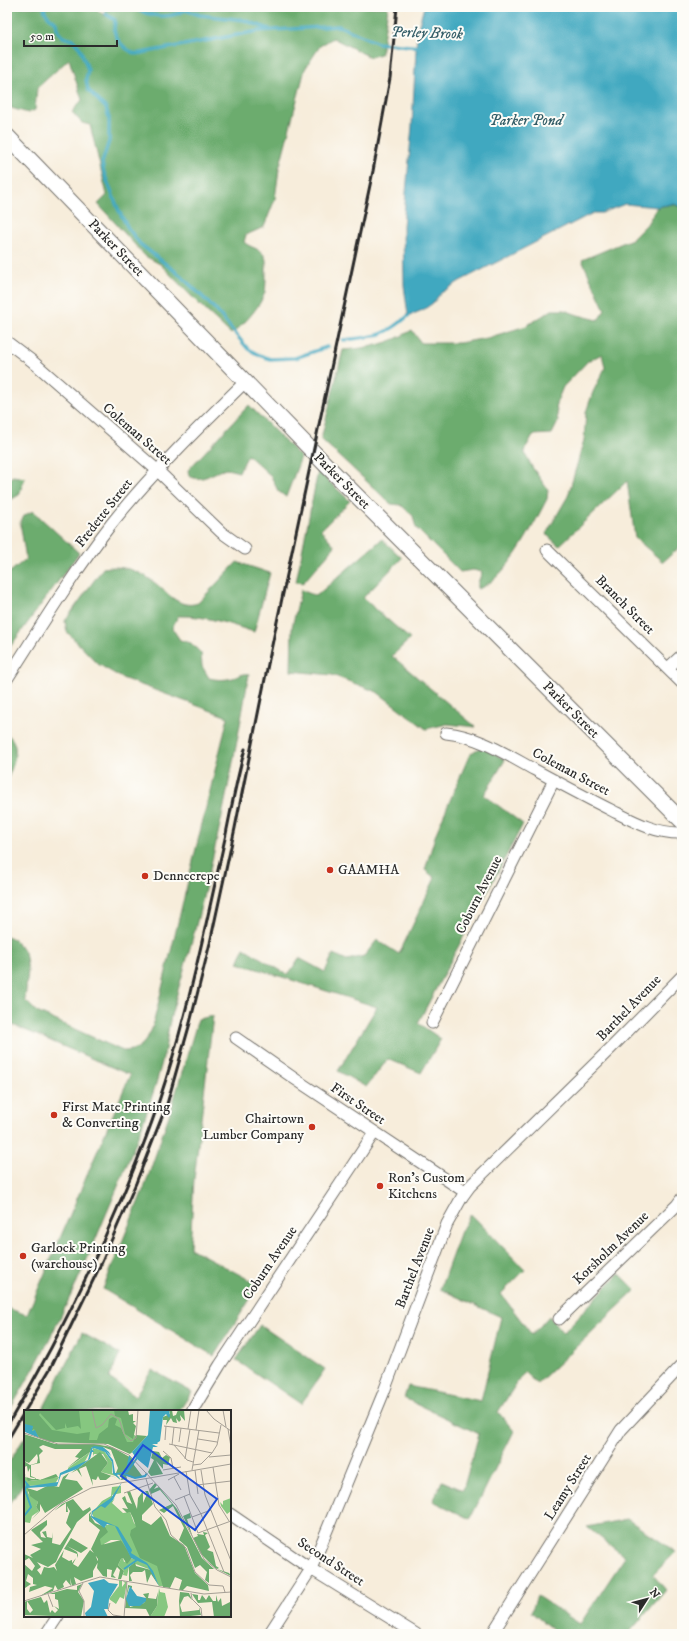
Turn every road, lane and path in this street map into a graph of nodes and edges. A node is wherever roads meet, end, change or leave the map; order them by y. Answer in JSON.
{"nodes":[{"id":1,"x":7,"y":136,"type":"edge"},
{"id":2,"x":7,"y":342,"type":"edge"},
{"id":3,"x":245,"y":382,"type":"junction"},
{"id":4,"x":158,"y":471,"type":"junction"},
{"id":5,"x":245,"y":549,"type":"dead end"},
{"id":6,"x":548,"y":550,"type":"dead end"},
{"id":7,"x":682,"y":655,"type":"edge"},
{"id":8,"x":668,"y":668,"type":"junction"},
{"id":9,"x":7,"y":679,"type":"edge"},
{"id":10,"x":682,"y":682,"type":"edge"},
{"id":11,"x":446,"y":734,"type":"dead end"},
{"id":12,"x":554,"y":780,"type":"junction"},
{"id":13,"x":682,"y":821,"type":"edge"},
{"id":14,"x":682,"y":833,"type":"edge"},
{"id":15,"x":682,"y":976,"type":"edge"},
{"id":16,"x":432,"y":1023,"type":"dead end"},
{"id":17,"x":236,"y":1038,"type":"dead end"},
{"id":18,"x":374,"y":1133,"type":"junction"},
{"id":19,"x":465,"y":1192,"type":"junction"},
{"id":20,"x":680,"y":1204,"type":"edge"},
{"id":21,"x":559,"y":1320,"type":"dead end"},
{"id":22,"x":682,"y":1365,"type":"edge"},
{"id":23,"x":193,"y":1410,"type":"edge"},
{"id":24,"x":231,"y":1515,"type":"edge"},
{"id":25,"x":311,"y":1569,"type":"junction"},
{"id":26,"x":57,"y":1617,"type":"edge"},
{"id":27,"x":46,"y":1634,"type":"edge"},
{"id":28,"x":269,"y":1634,"type":"edge"},
{"id":29,"x":416,"y":1634,"type":"edge"},
{"id":30,"x":492,"y":1634,"type":"edge"}],
"edges":[{"from":1,"to":3,"type":"main road","name":"Parker Street"},
{"from":2,"to":4,"type":"street","name":"Coleman Street"},
{"from":3,"to":4,"type":"street","name":"Fredette Street"},
{"from":3,"to":13,"type":"main road","name":"Parker Street"},
{"from":4,"to":5,"type":"street","name":"Coleman Street"},
{"from":4,"to":9,"type":"street","name":"Fredette Street"},
{"from":6,"to":8,"type":"street","name":"Branch Street"},
{"from":7,"to":8,"type":"street"},
{"from":8,"to":10,"type":"street","name":"Branch Street"},
{"from":11,"to":12,"type":"street","name":"Coleman Street"},
{"from":12,"to":14,"type":"street","name":"Coleman Street"},
{"from":12,"to":16,"type":"street","name":"Coburn Avenue"},
{"from":15,"to":19,"type":"street","name":"Barthel Avenue"},
{"from":17,"to":18,"type":"street","name":"First Street"},
{"from":18,"to":19,"type":"street","name":"First Street"},
{"from":18,"to":23,"type":"street","name":"Coburn Avenue"},
{"from":19,"to":25,"type":"street","name":"Barthel Avenue"},
{"from":20,"to":21,"type":"street","name":"Korsholm Avenue"},
{"from":22,"to":30,"type":"street","name":"Leamy Street"},
{"from":24,"to":25,"type":"street","name":"Second Street"},
{"from":25,"to":28,"type":"street","name":"Barthel Avenue"},
{"from":25,"to":29,"type":"street","name":"Second Street"},
{"from":26,"to":27,"type":"street"}]}
